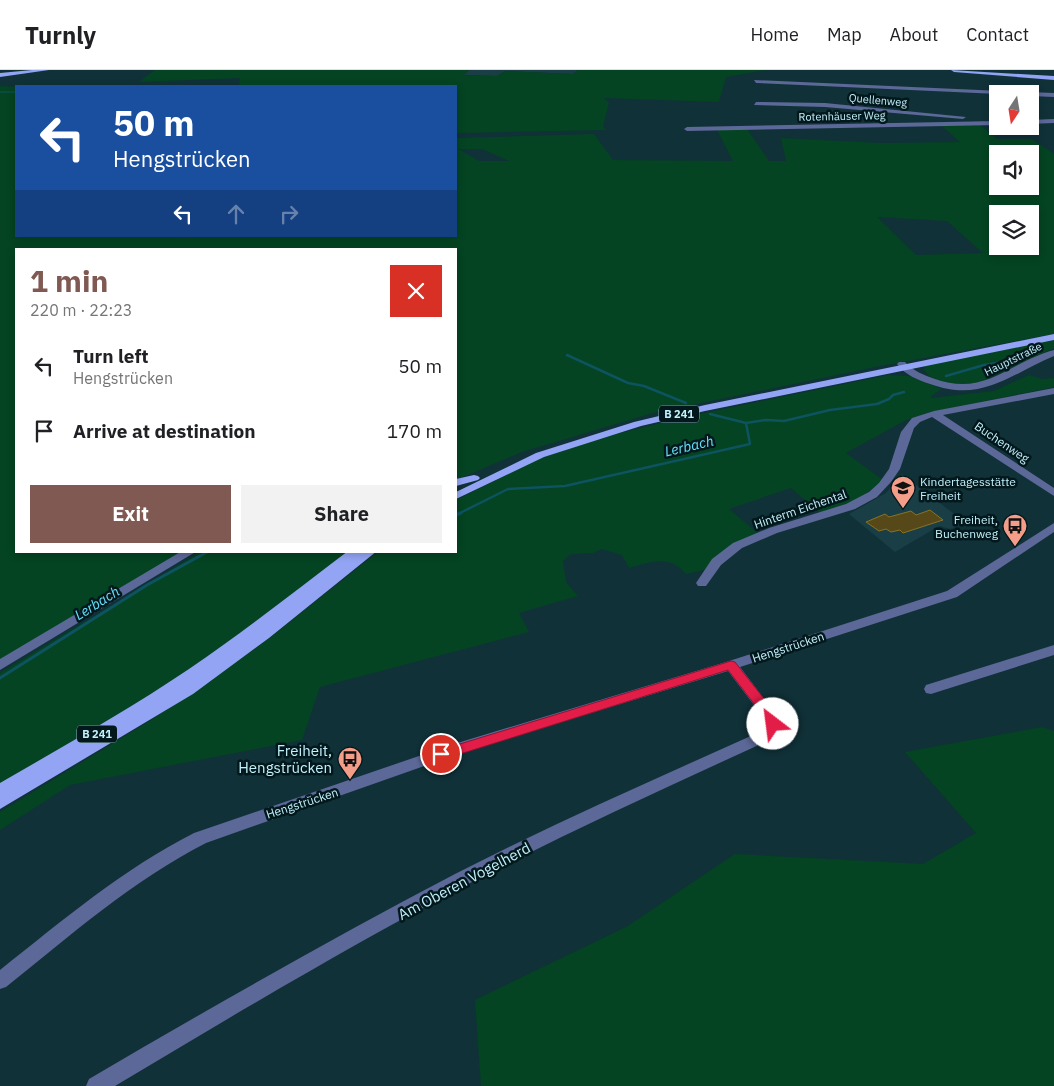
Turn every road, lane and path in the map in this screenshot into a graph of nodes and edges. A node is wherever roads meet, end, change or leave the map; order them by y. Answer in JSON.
{"nodes":[{"id":1,"x":46,"y":70,"type":"edge"},
{"id":2,"x":954,"y":70,"type":"edge"},
{"id":3,"x":0,"y":75,"type":"edge"},
{"id":4,"x":1054,"y":78,"type":"edge"},
{"id":5,"x":756,"y":81,"type":"dead end"},
{"id":6,"x":989,"y":92,"type":"edge"},
{"id":7,"x":1039,"y":95,"type":"edge"},
{"id":8,"x":1054,"y":96,"type":"edge"},
{"id":9,"x":756,"y":104,"type":"dead end"},
{"id":10,"x":989,"y":120,"type":"edge"},
{"id":11,"x":989,"y":121,"type":"edge"},
{"id":12,"x":1054,"y":121,"type":"edge"},
{"id":13,"x":1039,"y":122,"type":"edge"},
{"id":14,"x":687,"y":129,"type":"dead end"},
{"id":15,"x":1053,"y":337,"type":"edge"},
{"id":16,"x":1054,"y":353,"type":"edge"},
{"id":17,"x":906,"y":366,"type":"junction"},
{"id":18,"x":1054,"y":391,"type":"edge"},
{"id":19,"x":935,"y":414,"type":"junction"},
{"id":20,"x":474,"y":478,"type":"junction"},
{"id":21,"x":457,"y":483,"type":"edge"},
{"id":22,"x":457,"y":486,"type":"edge"},
{"id":23,"x":1054,"y":493,"type":"edge"},
{"id":24,"x":457,"y":496,"type":"edge"},
{"id":25,"x":1054,"y":527,"type":"edge"},
{"id":26,"x":188,"y":553,"type":"edge"},
{"id":27,"x":353,"y":553,"type":"edge"},
{"id":28,"x":368,"y":553,"type":"edge"},
{"id":29,"x":702,"y":583,"type":"dead end"},
{"id":30,"x":1054,"y":650,"type":"edge"},
{"id":31,"x":0,"y":665,"type":"edge"},
{"id":32,"x":731,"y":665,"type":"junction"},
{"id":33,"x":932,"y":689,"type":"dead end"},
{"id":34,"x":0,"y":790,"type":"edge"},
{"id":35,"x":0,"y":802,"type":"edge"},
{"id":36,"x":0,"y":981,"type":"edge"},
{"id":37,"x":96,"y":1086,"type":"edge"}],
"edges":[{"from":1,"to":3,"type":"main road"},
{"from":2,"to":4,"type":"main road"},
{"from":5,"to":6,"type":"street"},
{"from":7,"to":8,"type":"street"},
{"from":9,"to":10,"type":"street","name":"Quellenweg"},
{"from":11,"to":14,"type":"street","name":"Rotenhäuser Weg"},
{"from":12,"to":13,"type":"street"},
{"from":15,"to":17,"type":"main road","number":"B 241"},
{"from":16,"to":17,"type":"street","name":"Hauptstraße"},
{"from":17,"to":20,"type":"main road","number":"B 241"},
{"from":17,"to":24,"type":"main road","number":"B 241"},
{"from":18,"to":19,"type":"street","name":"Hinterm Eichental"},
{"from":19,"to":23,"type":"street","name":"Buchenweg"},
{"from":19,"to":29,"type":"street","name":"Hinterm Eichental"},
{"from":20,"to":21,"type":"main road"},
{"from":20,"to":22,"type":"main road","number":"B 241"},
{"from":25,"to":32,"type":"street","name":"Hengstrücken"},
{"from":26,"to":31,"type":"street"},
{"from":27,"to":34,"type":"main road","number":"B 241"},
{"from":28,"to":35,"type":"main road","number":"B 241"},
{"from":30,"to":33,"type":"street"},
{"from":32,"to":36,"type":"street","name":"Hengstrücken"},
{"from":32,"to":37,"type":"street","name":"Am Oberen Vogelherd"}]}
